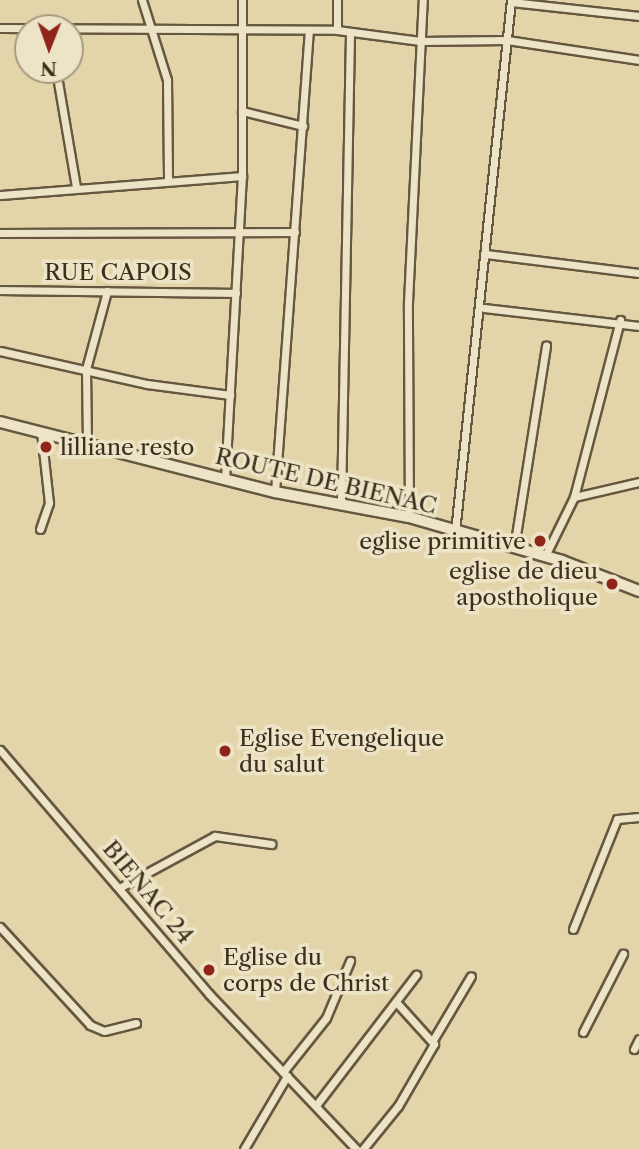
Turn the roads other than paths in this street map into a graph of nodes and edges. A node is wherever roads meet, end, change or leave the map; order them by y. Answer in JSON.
{"nodes":[{"id":1,"x":142,"y":0,"type":"edge"},
{"id":2,"x":242,"y":0,"type":"edge"},
{"id":3,"x":337,"y":0,"type":"edge"},
{"id":4,"x":423,"y":0,"type":"edge"},
{"id":5,"x":511,"y":1,"type":"edge"},
{"id":6,"x":639,"y":16,"type":"edge"},
{"id":7,"x":151,"y":25,"type":"junction"},
{"id":8,"x":84,"y":27,"type":"edge"},
{"id":9,"x":309,"y":30,"type":"junction"},
{"id":10,"x":337,"y":30,"type":"junction"},
{"id":11,"x":241,"y":31,"type":"junction"},
{"id":12,"x":350,"y":32,"type":"junction"},
{"id":13,"x":507,"y":40,"type":"junction"},
{"id":14,"x":421,"y":41,"type":"junction"},
{"id":15,"x":639,"y":60,"type":"edge"},
{"id":16,"x":58,"y":84,"type":"edge"},
{"id":17,"x":242,"y":111,"type":"junction"},
{"id":18,"x":303,"y":126,"type":"junction"},
{"id":19,"x":242,"y":176,"type":"junction"},
{"id":20,"x":168,"y":181,"type":"junction"},
{"id":21,"x":76,"y":187,"type":"junction"},
{"id":22,"x":0,"y":195,"type":"edge"},
{"id":23,"x":239,"y":228,"type":"junction"},
{"id":24,"x":295,"y":232,"type":"junction"},
{"id":25,"x":0,"y":233,"type":"edge"},
{"id":26,"x":486,"y":254,"type":"junction"},
{"id":27,"x":639,"y":273,"type":"edge"},
{"id":28,"x":0,"y":290,"type":"edge"},
{"id":29,"x":107,"y":291,"type":"junction"},
{"id":30,"x":236,"y":293,"type":"junction"},
{"id":31,"x":484,"y":307,"type":"junction"},
{"id":32,"x":621,"y":320,"type":"junction"},
{"id":33,"x":639,"y":327,"type":"edge"},
{"id":34,"x":546,"y":346,"type":"dead end"},
{"id":35,"x":0,"y":351,"type":"edge"},
{"id":36,"x":86,"y":369,"type":"junction"},
{"id":37,"x":230,"y":394,"type":"junction"},
{"id":38,"x":0,"y":422,"type":"edge"},
{"id":39,"x":41,"y":432,"type":"junction"},
{"id":40,"x":87,"y":442,"type":"junction"},
{"id":41,"x":225,"y":479,"type":"junction"},
{"id":42,"x":639,"y":482,"type":"edge"},
{"id":43,"x":275,"y":492,"type":"junction"},
{"id":44,"x":575,"y":497,"type":"junction"},
{"id":45,"x":341,"y":503,"type":"junction"},
{"id":46,"x":409,"y":517,"type":"junction"},
{"id":47,"x":40,"y":529,"type":"dead end"},
{"id":48,"x":455,"y":532,"type":"junction"},
{"id":49,"x":514,"y":548,"type":"junction"},
{"id":50,"x":545,"y":556,"type":"junction"},
{"id":51,"x":639,"y":591,"type":"edge"},
{"id":52,"x":0,"y":750,"type":"edge"},
{"id":53,"x":639,"y":817,"type":"edge"},
{"id":54,"x":271,"y":844,"type":"dead end"},
{"id":55,"x":121,"y":887,"type":"junction"},
{"id":56,"x":0,"y":927,"type":"edge"},
{"id":57,"x":573,"y":929,"type":"dead end"},
{"id":58,"x":623,"y":954,"type":"dead end"},
{"id":59,"x":350,"y":961,"type":"dead end"},
{"id":60,"x":416,"y":975,"type":"dead end"},
{"id":61,"x":471,"y":976,"type":"dead end"},
{"id":62,"x":396,"y":1002,"type":"junction"},
{"id":63,"x":136,"y":1023,"type":"dead end"},
{"id":64,"x":583,"y":1032,"type":"dead end"},
{"id":65,"x":639,"y":1039,"type":"edge"},
{"id":66,"x":433,"y":1040,"type":"junction"},
{"id":67,"x":634,"y":1049,"type":"dead end"},
{"id":68,"x":285,"y":1074,"type":"junction"},
{"id":69,"x":317,"y":1104,"type":"junction"},
{"id":70,"x":244,"y":1149,"type":"edge"},
{"id":71,"x":356,"y":1149,"type":"edge"},
{"id":72,"x":363,"y":1149,"type":"edge"}],
"edges":[{"from":1,"to":7,"type":"street"},
{"from":2,"to":11,"type":"street"},
{"from":3,"to":10,"type":"street"},
{"from":4,"to":14,"type":"street"},
{"from":5,"to":6,"type":"street"},
{"from":5,"to":13,"type":"street"},
{"from":7,"to":8,"type":"street"},
{"from":7,"to":11,"type":"street"},
{"from":7,"to":20,"type":"street"},
{"from":9,"to":10,"type":"street"},
{"from":9,"to":11,"type":"street"},
{"from":9,"to":18,"type":"street"},
{"from":10,"to":12,"type":"street"},
{"from":11,"to":17,"type":"street"},
{"from":12,"to":14,"type":"street"},
{"from":12,"to":45,"type":"street"},
{"from":13,"to":14,"type":"street"},
{"from":13,"to":15,"type":"street"},
{"from":13,"to":26,"type":"street"},
{"from":14,"to":46,"type":"street"},
{"from":16,"to":21,"type":"street"},
{"from":17,"to":18,"type":"street"},
{"from":17,"to":19,"type":"street"},
{"from":18,"to":24,"type":"street"},
{"from":19,"to":20,"type":"street"},
{"from":19,"to":23,"type":"street"},
{"from":20,"to":21,"type":"street"},
{"from":21,"to":22,"type":"street"},
{"from":23,"to":24,"type":"street"},
{"from":23,"to":25,"type":"street"},
{"from":23,"to":30,"type":"street"},
{"from":24,"to":43,"type":"street"},
{"from":26,"to":27,"type":"street"},
{"from":26,"to":31,"type":"street"},
{"from":28,"to":29,"type":"street","name":"RUE CAPOIS"},
{"from":29,"to":30,"type":"street","name":"RUE CAPOIS"},
{"from":29,"to":36,"type":"street"},
{"from":30,"to":37,"type":"street"},
{"from":31,"to":32,"type":"street"},
{"from":31,"to":48,"type":"street"},
{"from":32,"to":33,"type":"street"},
{"from":32,"to":44,"type":"street"},
{"from":34,"to":49,"type":"street"},
{"from":35,"to":36,"type":"street"},
{"from":36,"to":37,"type":"street"},
{"from":36,"to":40,"type":"street"},
{"from":37,"to":41,"type":"street"},
{"from":38,"to":39,"type":"main road","name":"ROUTE DE BIENAC"},
{"from":39,"to":40,"type":"main road","name":"ROUTE DE BIENAC"},
{"from":39,"to":47,"type":"street"},
{"from":40,"to":41,"type":"main road","name":"ROUTE DE BIENAC"},
{"from":41,"to":43,"type":"main road","name":"ROUTE DE BIENAC"},
{"from":42,"to":44,"type":"street"},
{"from":43,"to":45,"type":"main road","name":"ROUTE DE BIENAC"},
{"from":44,"to":50,"type":"street"},
{"from":45,"to":46,"type":"main road","name":"ROUTE DE BIENAC"},
{"from":46,"to":48,"type":"main road","name":"ROUTE DE BIENAC"},
{"from":48,"to":49,"type":"main road","name":"ROUTE DE BIENAC"},
{"from":49,"to":50,"type":"main road","name":"ROUTE DE BIENAC"},
{"from":50,"to":51,"type":"main road","name":"ROUTE DE BIENAC"},
{"from":52,"to":55,"type":"street","name":"BIENAC 24"},
{"from":53,"to":57,"type":"street"},
{"from":54,"to":55,"type":"street"},
{"from":55,"to":68,"type":"street","name":"BIENAC 24"},
{"from":56,"to":63,"type":"street"},
{"from":58,"to":64,"type":"street"},
{"from":59,"to":68,"type":"street"},
{"from":60,"to":62,"type":"street"},
{"from":61,"to":66,"type":"street"},
{"from":62,"to":66,"type":"street"},
{"from":62,"to":69,"type":"street"},
{"from":65,"to":67,"type":"street"},
{"from":66,"to":72,"type":"street"},
{"from":68,"to":69,"type":"street","name":"BIENAC 24"},
{"from":68,"to":70,"type":"street"},
{"from":69,"to":71,"type":"street","name":"BIENAC 24"}]}
